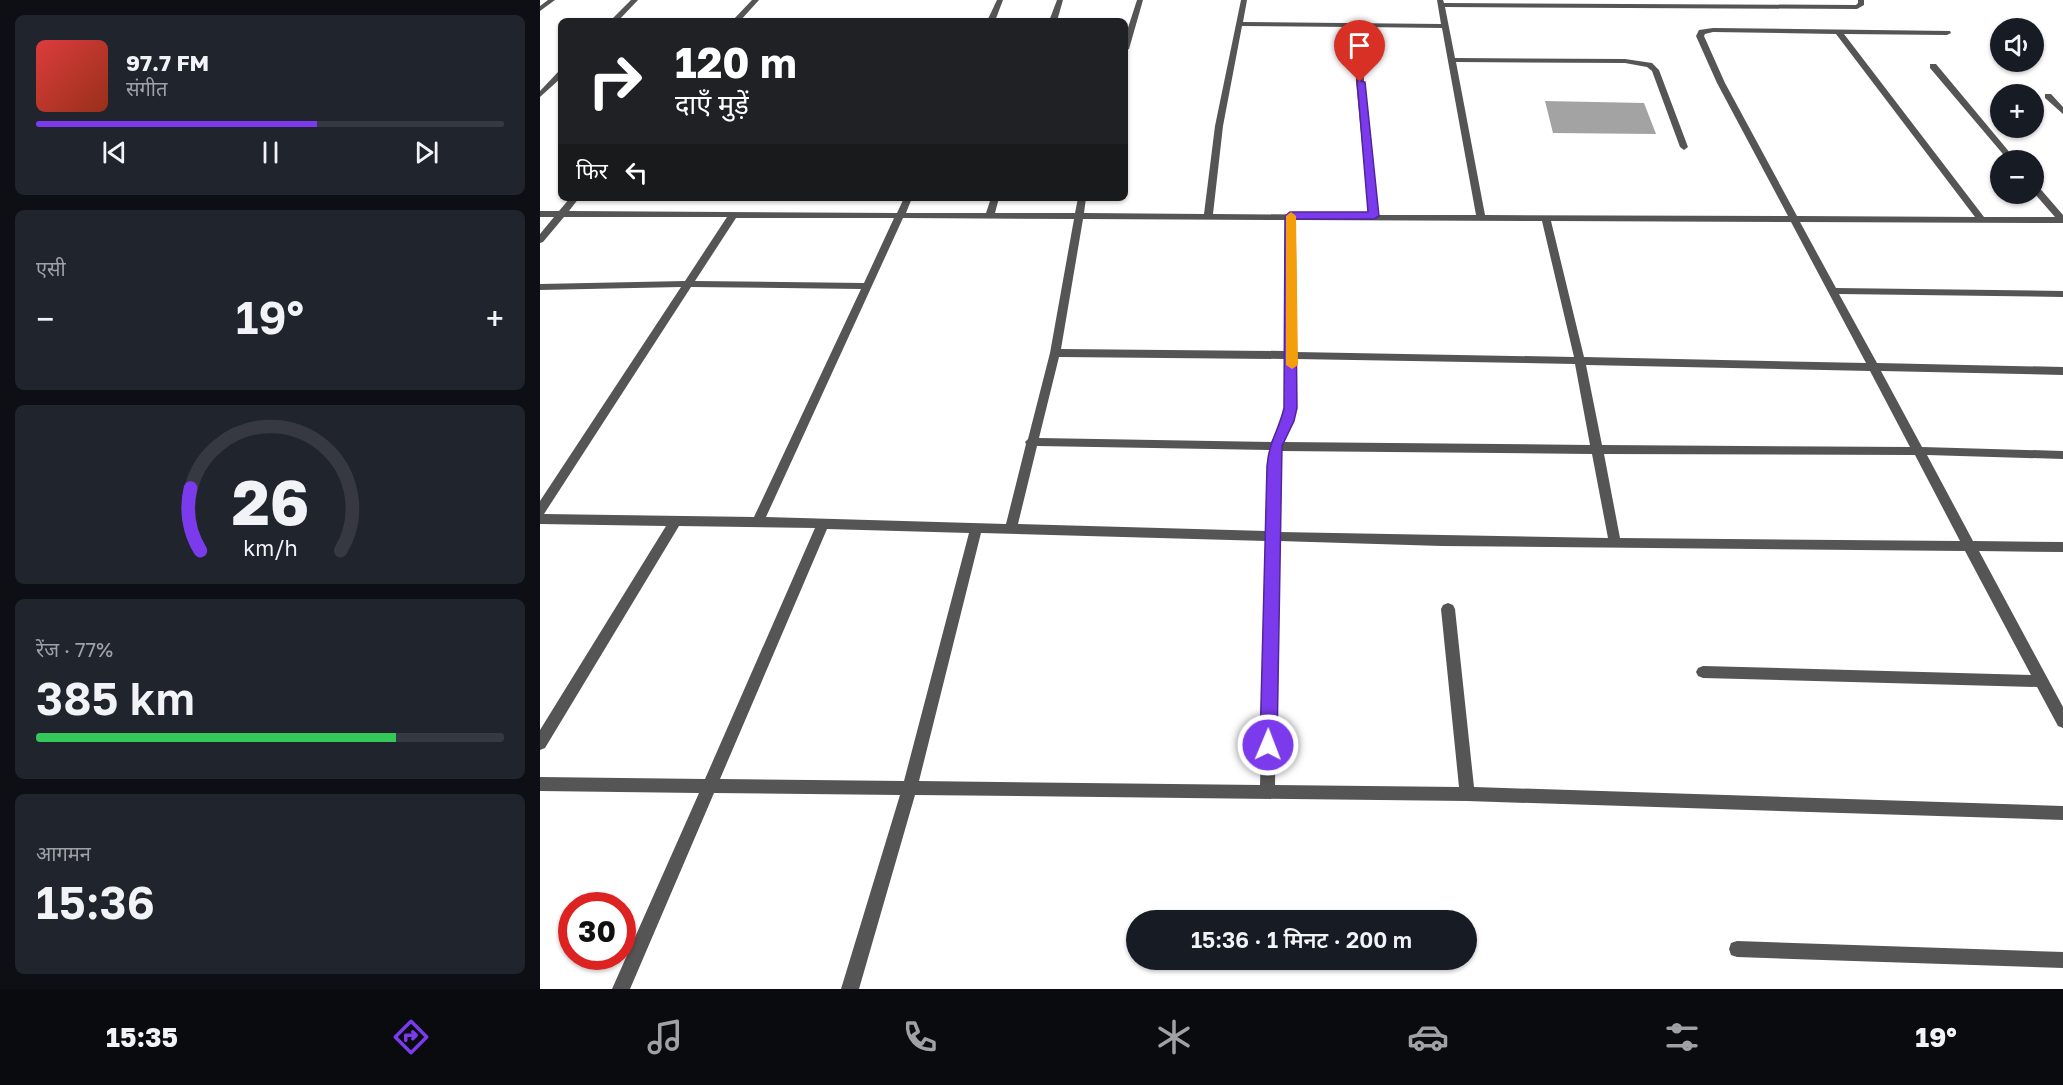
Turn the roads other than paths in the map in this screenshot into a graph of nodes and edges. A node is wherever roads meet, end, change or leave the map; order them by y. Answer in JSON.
{"nodes":[{"id":1,"x":552,"y":0,"type":"edge"},
{"id":2,"x":635,"y":0,"type":"edge"},
{"id":3,"x":756,"y":0,"type":"edge"},
{"id":4,"x":1000,"y":0,"type":"edge"},
{"id":5,"x":1060,"y":0,"type":"edge"},
{"id":6,"x":1140,"y":0,"type":"edge"},
{"id":7,"x":1244,"y":0,"type":"edge"},
{"id":8,"x":1796,"y":0,"type":"edge"},
{"id":9,"x":1861,"y":0,"type":"edge"},
{"id":10,"x":1441,"y":2,"type":"edge"},
{"id":11,"x":1726,"y":4,"type":"edge"},
{"id":12,"x":1801,"y":8,"type":"junction"},
{"id":13,"x":540,"y":9,"type":"edge"},
{"id":14,"x":617,"y":18,"type":"edge"},
{"id":15,"x":739,"y":18,"type":"edge"},
{"id":16,"x":992,"y":18,"type":"edge"},
{"id":17,"x":1054,"y":18,"type":"edge"},
{"id":18,"x":1239,"y":24,"type":"junction"},
{"id":19,"x":1359,"y":25,"type":"junction"},
{"id":20,"x":1446,"y":26,"type":"junction"},
{"id":21,"x":1838,"y":31,"type":"junction"},
{"id":22,"x":1947,"y":33,"type":"dead end"},
{"id":23,"x":1128,"y":40,"type":"edge"},
{"id":24,"x":1453,"y":60,"type":"junction"},
{"id":25,"x":1933,"y":66,"type":"dead end"},
{"id":26,"x":558,"y":77,"type":"edge"},
{"id":27,"x":540,"y":95,"type":"edge"},
{"id":28,"x":2048,"y":96,"type":"dead end"},
{"id":29,"x":2063,"y":112,"type":"edge"},
{"id":30,"x":1684,"y":147,"type":"dead end"},
{"id":31,"x":2004,"y":150,"type":"edge"},
{"id":32,"x":2044,"y":199,"type":"edge"},
{"id":33,"x":572,"y":201,"type":"edge"},
{"id":34,"x":907,"y":201,"type":"edge"},
{"id":35,"x":994,"y":201,"type":"edge"},
{"id":36,"x":1082,"y":201,"type":"edge"},
{"id":37,"x":540,"y":214,"type":"edge"},
{"id":38,"x":561,"y":214,"type":"junction"},
{"id":39,"x":734,"y":214,"type":"junction"},
{"id":40,"x":900,"y":215,"type":"junction"},
{"id":41,"x":990,"y":215,"type":"junction"},
{"id":42,"x":1081,"y":216,"type":"junction"},
{"id":43,"x":1208,"y":216,"type":"junction"},
{"id":44,"x":1290,"y":216,"type":"junction"},
{"id":45,"x":1374,"y":216,"type":"junction"},
{"id":46,"x":1481,"y":216,"type":"junction"},
{"id":47,"x":1546,"y":217,"type":"junction"},
{"id":48,"x":1795,"y":218,"type":"junction"},
{"id":49,"x":1981,"y":219,"type":"junction"},
{"id":50,"x":2062,"y":220,"type":"edge"},
{"id":51,"x":540,"y":240,"type":"edge"},
{"id":52,"x":688,"y":284,"type":"junction"},
{"id":53,"x":540,"y":286,"type":"edge"},
{"id":54,"x":867,"y":286,"type":"junction"},
{"id":55,"x":1833,"y":291,"type":"junction"},
{"id":56,"x":2063,"y":294,"type":"edge"},
{"id":57,"x":1055,"y":353,"type":"junction"},
{"id":58,"x":1292,"y":355,"type":"junction"},
{"id":59,"x":1580,"y":362,"type":"junction"},
{"id":60,"x":1874,"y":368,"type":"junction"},
{"id":61,"x":2063,"y":371,"type":"edge"},
{"id":62,"x":1031,"y":442,"type":"junction"},
{"id":63,"x":1275,"y":446,"type":"junction"},
{"id":64,"x":1597,"y":450,"type":"junction"},
{"id":65,"x":1919,"y":452,"type":"junction"},
{"id":66,"x":2063,"y":455,"type":"edge"},
{"id":67,"x":540,"y":511,"type":"edge"},
{"id":68,"x":540,"y":519,"type":"edge"},
{"id":69,"x":676,"y":520,"type":"junction"},
{"id":70,"x":758,"y":522,"type":"junction"},
{"id":71,"x":823,"y":524,"type":"junction"},
{"id":72,"x":976,"y":528,"type":"junction"},
{"id":73,"x":1011,"y":530,"type":"junction"},
{"id":74,"x":1273,"y":536,"type":"junction"},
{"id":75,"x":1615,"y":543,"type":"junction"},
{"id":76,"x":1970,"y":546,"type":"junction"},
{"id":77,"x":2063,"y":547,"type":"edge"},
{"id":78,"x":1448,"y":609,"type":"dead end"},
{"id":79,"x":1703,"y":672,"type":"dead end"},
{"id":80,"x":2043,"y":681,"type":"junction"},
{"id":81,"x":2063,"y":721,"type":"edge"},
{"id":82,"x":540,"y":743,"type":"edge"},
{"id":83,"x":540,"y":784,"type":"edge"},
{"id":84,"x":710,"y":785,"type":"junction"},
{"id":85,"x":910,"y":788,"type":"junction"},
{"id":86,"x":1267,"y":792,"type":"junction"},
{"id":87,"x":1467,"y":794,"type":"junction"},
{"id":88,"x":2063,"y":813,"type":"edge"},
{"id":89,"x":1737,"y":949,"type":"dead end"},
{"id":90,"x":2063,"y":960,"type":"edge"},
{"id":91,"x":621,"y":989,"type":"edge"},
{"id":92,"x":850,"y":989,"type":"edge"}],
"edges":[{"from":1,"to":13,"type":"street"},
{"from":2,"to":14,"type":"street"},
{"from":3,"to":15,"type":"street"},
{"from":4,"to":16,"type":"street"},
{"from":5,"to":17,"type":"street"},
{"from":6,"to":23,"type":"street"},
{"from":7,"to":18,"type":"street"},
{"from":8,"to":12,"type":"street"},
{"from":9,"to":12,"type":"street"},
{"from":10,"to":11,"type":"street"},
{"from":10,"to":20,"type":"street"},
{"from":11,"to":12,"type":"street"},
{"from":18,"to":19,"type":"street"},
{"from":18,"to":43,"type":"street"},
{"from":19,"to":20,"type":"street"},
{"from":19,"to":45,"type":"street"},
{"from":20,"to":24,"type":"street"},
{"from":21,"to":22,"type":"street"},
{"from":21,"to":48,"type":"street"},
{"from":21,"to":49,"type":"street"},
{"from":24,"to":30,"type":"street"},
{"from":24,"to":46,"type":"street"},
{"from":25,"to":31,"type":"street"},
{"from":26,"to":27,"type":"street"},
{"from":28,"to":29,"type":"street"},
{"from":32,"to":50,"type":"street"},
{"from":33,"to":38,"type":"street"},
{"from":34,"to":40,"type":"street"},
{"from":35,"to":41,"type":"street"},
{"from":36,"to":42,"type":"street"},
{"from":37,"to":38,"type":"street"},
{"from":38,"to":39,"type":"street"},
{"from":38,"to":51,"type":"street"},
{"from":39,"to":40,"type":"street"},
{"from":39,"to":52,"type":"street"},
{"from":40,"to":41,"type":"street"},
{"from":40,"to":54,"type":"street"},
{"from":41,"to":42,"type":"street"},
{"from":42,"to":43,"type":"street"},
{"from":42,"to":57,"type":"street"},
{"from":43,"to":44,"type":"street"},
{"from":44,"to":45,"type":"street"},
{"from":44,"to":58,"type":"street"},
{"from":45,"to":46,"type":"street"},
{"from":46,"to":47,"type":"street"},
{"from":47,"to":48,"type":"street"},
{"from":47,"to":59,"type":"street"},
{"from":48,"to":49,"type":"street"},
{"from":48,"to":55,"type":"street"},
{"from":49,"to":50,"type":"street"},
{"from":52,"to":53,"type":"street"},
{"from":52,"to":54,"type":"street"},
{"from":52,"to":67,"type":"street"},
{"from":54,"to":70,"type":"street"},
{"from":55,"to":56,"type":"street"},
{"from":55,"to":60,"type":"street"},
{"from":57,"to":58,"type":"street"},
{"from":57,"to":62,"type":"street"},
{"from":58,"to":59,"type":"street"},
{"from":58,"to":63,"type":"street"},
{"from":59,"to":60,"type":"street"},
{"from":59,"to":64,"type":"street"},
{"from":60,"to":61,"type":"street"},
{"from":60,"to":65,"type":"street"},
{"from":62,"to":63,"type":"street"},
{"from":62,"to":73,"type":"street"},
{"from":63,"to":64,"type":"street"},
{"from":63,"to":74,"type":"street"},
{"from":64,"to":65,"type":"street"},
{"from":64,"to":75,"type":"street"},
{"from":65,"to":66,"type":"street"},
{"from":65,"to":76,"type":"street"},
{"from":68,"to":69,"type":"street"},
{"from":69,"to":70,"type":"street"},
{"from":69,"to":82,"type":"street"},
{"from":70,"to":71,"type":"street"},
{"from":71,"to":72,"type":"street"},
{"from":71,"to":84,"type":"street"},
{"from":72,"to":73,"type":"street"},
{"from":72,"to":85,"type":"street"},
{"from":73,"to":74,"type":"street"},
{"from":74,"to":75,"type":"street"},
{"from":74,"to":86,"type":"street"},
{"from":75,"to":76,"type":"street"},
{"from":76,"to":77,"type":"street"},
{"from":76,"to":80,"type":"street"},
{"from":78,"to":87,"type":"street"},
{"from":79,"to":80,"type":"street"},
{"from":80,"to":81,"type":"street"},
{"from":83,"to":84,"type":"street"},
{"from":84,"to":85,"type":"street"},
{"from":84,"to":91,"type":"street"},
{"from":85,"to":86,"type":"street"},
{"from":85,"to":92,"type":"street"},
{"from":86,"to":87,"type":"street"},
{"from":87,"to":88,"type":"street"},
{"from":89,"to":90,"type":"street"}]}
